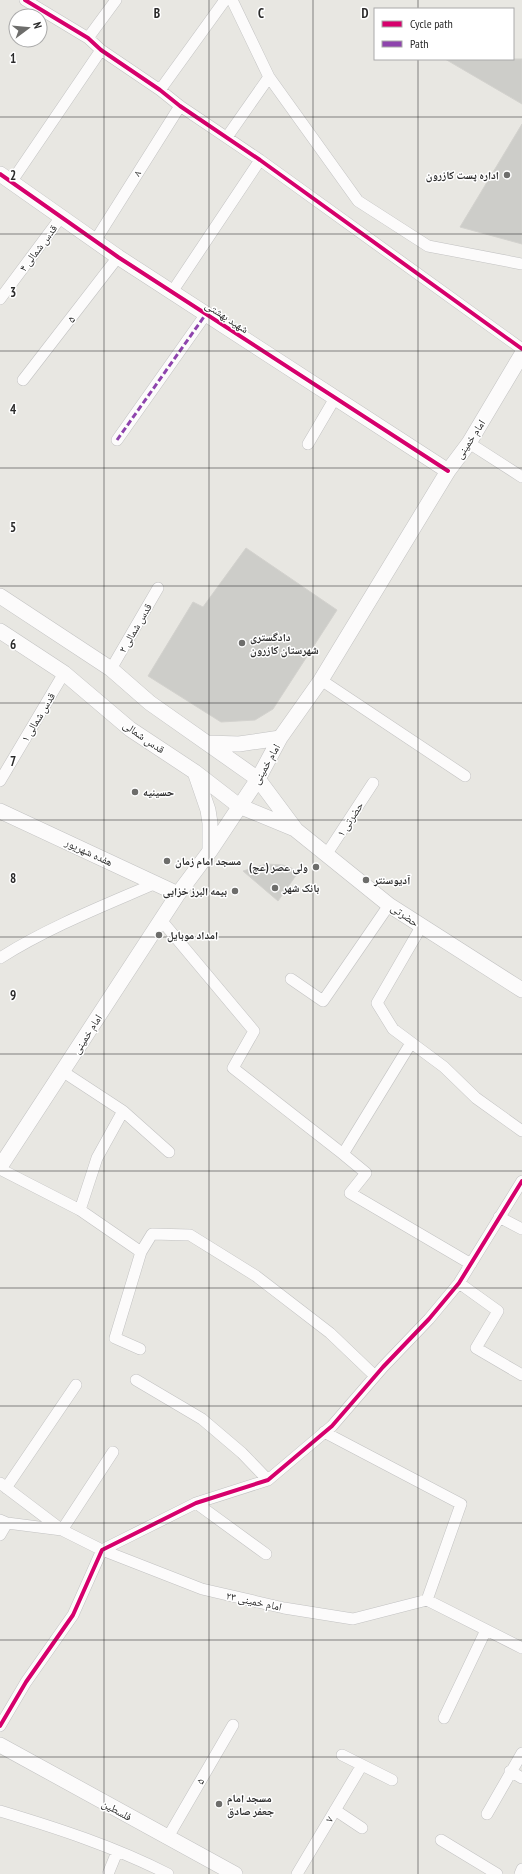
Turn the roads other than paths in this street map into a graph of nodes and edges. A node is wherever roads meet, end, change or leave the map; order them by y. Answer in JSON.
{"nodes":[{"id":1,"x":116,"y":0,"type":"edge"},
{"id":2,"x":225,"y":0,"type":"edge"},
{"id":3,"x":232,"y":0,"type":"edge"},
{"id":4,"x":30,"y":1,"type":"edge"},
{"id":5,"x":88,"y":38,"type":"junction"},
{"id":6,"x":101,"y":50,"type":"junction"},
{"id":7,"x":269,"y":77,"type":"junction"},
{"id":8,"x":160,"y":90,"type":"junction"},
{"id":9,"x":180,"y":106,"type":"junction"},
{"id":10,"x":227,"y":137,"type":"junction"},
{"id":11,"x":260,"y":160,"type":"junction"},
{"id":12,"x":6,"y":178,"type":"edge"},
{"id":13,"x":61,"y":217,"type":"junction"},
{"id":14,"x":95,"y":241,"type":"junction"},
{"id":15,"x":118,"y":257,"type":"junction"},
{"id":16,"x":522,"y":264,"type":"edge"},
{"id":17,"x":172,"y":292,"type":"junction"},
{"id":18,"x":0,"y":299,"type":"edge"},
{"id":19,"x":206,"y":314,"type":"junction"},
{"id":20,"x":522,"y":349,"type":"edge"},
{"id":21,"x":522,"y":354,"type":"edge"},
{"id":22,"x":23,"y":380,"type":"dead end"},
{"id":23,"x":335,"y":398,"type":"junction"},
{"id":24,"x":117,"y":440,"type":"dead end"},
{"id":25,"x":469,"y":443,"type":"junction"},
{"id":26,"x":308,"y":444,"type":"dead end"},
{"id":27,"x":448,"y":470,"type":"junction"},
{"id":28,"x":522,"y":477,"type":"edge"},
{"id":29,"x":158,"y":588,"type":"dead end"},
{"id":30,"x":0,"y":596,"type":"edge"},
{"id":31,"x":0,"y":631,"type":"edge"},
{"id":32,"x":111,"y":669,"type":"junction"},
{"id":33,"x":64,"y":673,"type":"junction"},
{"id":34,"x":321,"y":680,"type":"junction"},
{"id":35,"x":280,"y":738,"type":"junction"},
{"id":36,"x":207,"y":743,"type":"junction"},
{"id":37,"x":195,"y":772,"type":"junction"},
{"id":38,"x":465,"y":776,"type":"dead end"},
{"id":39,"x":258,"y":779,"type":"junction"},
{"id":40,"x":0,"y":781,"type":"edge"},
{"id":41,"x":372,"y":783,"type":"dead end"},
{"id":42,"x":239,"y":806,"type":"junction"},
{"id":43,"x":0,"y":810,"type":"edge"},
{"id":44,"x":296,"y":830,"type":"junction"},
{"id":45,"x":210,"y":851,"type":"junction"},
{"id":46,"x":326,"y":855,"type":"junction"},
{"id":47,"x":156,"y":883,"type":"junction"},
{"id":48,"x":178,"y":894,"type":"junction"},
{"id":49,"x":389,"y":905,"type":"junction"},
{"id":50,"x":161,"y":920,"type":"junction"},
{"id":51,"x":421,"y":927,"type":"junction"},
{"id":52,"x":0,"y":958,"type":"edge"},
{"id":53,"x":291,"y":979,"type":"dead end"},
{"id":54,"x":522,"y":990,"type":"edge"},
{"id":55,"x":411,"y":1043,"type":"junction"},
{"id":56,"x":62,"y":1071,"type":"junction"},
{"id":57,"x":123,"y":1111,"type":"junction"},
{"id":58,"x":522,"y":1131,"type":"edge"},
{"id":59,"x":169,"y":1152,"type":"dead end"},
{"id":60,"x":343,"y":1154,"type":"junction"},
{"id":61,"x":0,"y":1168,"type":"edge"},
{"id":62,"x":522,"y":1181,"type":"edge"},
{"id":63,"x":80,"y":1210,"type":"junction"},
{"id":64,"x":499,"y":1217,"type":"junction"},
{"id":65,"x":522,"y":1229,"type":"edge"},
{"id":66,"x":141,"y":1252,"type":"junction"},
{"id":67,"x":471,"y":1264,"type":"junction"},
{"id":68,"x":459,"y":1283,"type":"junction"},
{"id":69,"x":140,"y":1349,"type":"dead end"},
{"id":70,"x":522,"y":1375,"type":"edge"},
{"id":71,"x":374,"y":1376,"type":"junction"},
{"id":72,"x":136,"y":1380,"type":"dead end"},
{"id":73,"x":76,"y":1385,"type":"dead end"},
{"id":74,"x":324,"y":1432,"type":"junction"},
{"id":75,"x":113,"y":1452,"type":"dead end"},
{"id":76,"x":268,"y":1480,"type":"junction"},
{"id":77,"x":3,"y":1485,"type":"edge"},
{"id":78,"x":196,"y":1503,"type":"junction"},
{"id":79,"x":3,"y":1522,"type":"edge"},
{"id":80,"x":62,"y":1530,"type":"junction"},
{"id":81,"x":0,"y":1535,"type":"edge"},
{"id":82,"x":102,"y":1550,"type":"junction"},
{"id":83,"x":266,"y":1554,"type":"dead end"},
{"id":84,"x":427,"y":1600,"type":"junction"},
{"id":85,"x":486,"y":1630,"type":"junction"},
{"id":86,"x":522,"y":1648,"type":"edge"},
{"id":87,"x":444,"y":1718,"type":"dead end"},
{"id":88,"x":233,"y":1725,"type":"dead end"},
{"id":89,"x":0,"y":1726,"type":"edge"},
{"id":90,"x":0,"y":1745,"type":"edge"},
{"id":91,"x":522,"y":1753,"type":"edge"},
{"id":92,"x":342,"y":1755,"type":"dead end"},
{"id":93,"x":362,"y":1765,"type":"junction"},
{"id":94,"x":510,"y":1772,"type":"junction"},
{"id":95,"x":522,"y":1778,"type":"edge"},
{"id":96,"x":392,"y":1780,"type":"dead end"},
{"id":97,"x":335,"y":1810,"type":"junction"},
{"id":98,"x":0,"y":1811,"type":"edge"},
{"id":99,"x":487,"y":1814,"type":"dead end"},
{"id":100,"x":362,"y":1828,"type":"dead end"},
{"id":101,"x":168,"y":1837,"type":"junction"},
{"id":102,"x":441,"y":1840,"type":"dead end"},
{"id":103,"x":117,"y":1852,"type":"junction"},
{"id":104,"x":522,"y":1870,"type":"edge"},
{"id":105,"x":108,"y":1874,"type":"edge"},
{"id":106,"x":168,"y":1874,"type":"edge"},
{"id":107,"x":235,"y":1874,"type":"edge"},
{"id":108,"x":297,"y":1874,"type":"edge"},
{"id":109,"x":497,"y":1874,"type":"edge"},
{"id":110,"x":520,"y":1874,"type":"edge"}],
"edges":[{"from":1,"to":5,"type":"street"},
{"from":2,"to":8,"type":"street"},
{"from":3,"to":7,"type":"street"},
{"from":4,"to":5,"type":"street"},
{"from":5,"to":6,"type":"street"},
{"from":6,"to":8,"type":"street"},
{"from":6,"to":12,"type":"street"},
{"from":7,"to":10,"type":"street"},
{"from":7,"to":16,"type":"street"},
{"from":8,"to":9,"type":"street"},
{"from":9,"to":10,"type":"street"},
{"from":9,"to":14,"type":"street","name":"۸"},
{"from":10,"to":11,"type":"street"},
{"from":11,"to":17,"type":"street"},
{"from":11,"to":20,"type":"street"},
{"from":12,"to":13,"type":"main road","name":"شهید بهشتی"},
{"from":13,"to":14,"type":"main road","name":"شهید بهشتی"},
{"from":13,"to":18,"type":"street","name":"قدس شمالی ۴"},
{"from":14,"to":15,"type":"main road","name":"شهید بهشتی"},
{"from":15,"to":17,"type":"main road","name":"شهید بهشتی"},
{"from":15,"to":22,"type":"street","name":"۵"},
{"from":17,"to":19,"type":"main road","name":"شهید بهشتی"},
{"from":19,"to":23,"type":"main road","name":"شهید بهشتی"},
{"from":19,"to":24,"type":"street"},
{"from":21,"to":25,"type":"main road","name":"امام خمینی"},
{"from":23,"to":26,"type":"street"},
{"from":23,"to":27,"type":"main road","name":"شهید بهشتی"},
{"from":25,"to":27,"type":"main road","name":"امام خمینی"},
{"from":25,"to":28,"type":"street"},
{"from":27,"to":34,"type":"main road","name":"امام خمینی"},
{"from":29,"to":32,"type":"street","name":"قدس شمالی ۲"},
{"from":30,"to":32,"type":"main road"},
{"from":31,"to":33,"type":"main road","name":"قدس شمالی"},
{"from":32,"to":36,"type":"main road"},
{"from":33,"to":37,"type":"main road","name":"قدس شمالی"},
{"from":33,"to":40,"type":"street","name":"قدس شمالی ۱"},
{"from":34,"to":35,"type":"main road","name":"امام خمینی"},
{"from":34,"to":38,"type":"street"},
{"from":35,"to":36,"type":"main road"},
{"from":35,"to":39,"type":"main road","name":"امام خمینی"},
{"from":36,"to":39,"type":"main road"},
{"from":37,"to":42,"type":"main road","name":"قدس شمالی"},
{"from":37,"to":45,"type":"main road"},
{"from":39,"to":42,"type":"main road","name":"امام خمینی"},
{"from":39,"to":44,"type":"main road"},
{"from":41,"to":46,"type":"street","name":"حضرتی ۱"},
{"from":42,"to":44,"type":"main road","name":"قدس شمالی"},
{"from":42,"to":45,"type":"main road","name":"امام خمینی"},
{"from":43,"to":47,"type":"main road","name":"هفده شهریور"},
{"from":44,"to":46,"type":"main road","name":"حضرتی"},
{"from":45,"to":48,"type":"main road","name":"امام خمینی"},
{"from":46,"to":49,"type":"main road","name":"حضرتی"},
{"from":47,"to":48,"type":"main road","name":"هفده شهریور"},
{"from":47,"to":52,"type":"street"},
{"from":48,"to":50,"type":"main road","name":"امام خمینی"},
{"from":49,"to":51,"type":"main road","name":"حضرتی"},
{"from":49,"to":53,"type":"street"},
{"from":50,"to":56,"type":"main road","name":"امام خمینی"},
{"from":50,"to":60,"type":"street"},
{"from":51,"to":54,"type":"main road","name":"حضرتی"},
{"from":51,"to":55,"type":"street"},
{"from":55,"to":58,"type":"street"},
{"from":55,"to":60,"type":"street"},
{"from":56,"to":57,"type":"street"},
{"from":56,"to":61,"type":"main road","name":"امام خمینی"},
{"from":57,"to":59,"type":"street"},
{"from":57,"to":63,"type":"street"},
{"from":60,"to":67,"type":"street"},
{"from":61,"to":63,"type":"street"},
{"from":62,"to":64,"type":"street"},
{"from":63,"to":66,"type":"street"},
{"from":64,"to":65,"type":"street"},
{"from":64,"to":67,"type":"street"},
{"from":66,"to":69,"type":"street"},
{"from":66,"to":71,"type":"street"},
{"from":67,"to":68,"type":"street"},
{"from":68,"to":70,"type":"street"},
{"from":68,"to":71,"type":"street"},
{"from":71,"to":74,"type":"street"},
{"from":72,"to":76,"type":"street"},
{"from":73,"to":77,"type":"street"},
{"from":74,"to":76,"type":"street"},
{"from":74,"to":84,"type":"street"},
{"from":75,"to":80,"type":"street"},
{"from":76,"to":78,"type":"street"},
{"from":77,"to":80,"type":"street","name":"امام خمینی ۲۳"},
{"from":78,"to":82,"type":"street"},
{"from":78,"to":83,"type":"street"},
{"from":79,"to":80,"type":"street"},
{"from":79,"to":81,"type":"street"},
{"from":80,"to":82,"type":"street","name":"امام خمینی ۲۳"},
{"from":82,"to":84,"type":"street","name":"امام خمینی ۲۳"},
{"from":82,"to":89,"type":"street"},
{"from":84,"to":85,"type":"street"},
{"from":85,"to":86,"type":"street"},
{"from":85,"to":87,"type":"street"},
{"from":88,"to":101,"type":"street","name":"۵"},
{"from":90,"to":101,"type":"main road","name":"فلسطین"},
{"from":91,"to":94,"type":"street"},
{"from":92,"to":93,"type":"street"},
{"from":93,"to":96,"type":"street"},
{"from":93,"to":97,"type":"street","name":"۷"},
{"from":94,"to":95,"type":"street"},
{"from":94,"to":99,"type":"street"},
{"from":97,"to":100,"type":"street"},
{"from":97,"to":108,"type":"street","name":"۷"},
{"from":98,"to":103,"type":"street"},
{"from":101,"to":107,"type":"main road","name":"فلسطین"},
{"from":102,"to":109,"type":"street"},
{"from":103,"to":105,"type":"street"},
{"from":103,"to":106,"type":"street"},
{"from":104,"to":110,"type":"street"}]}
